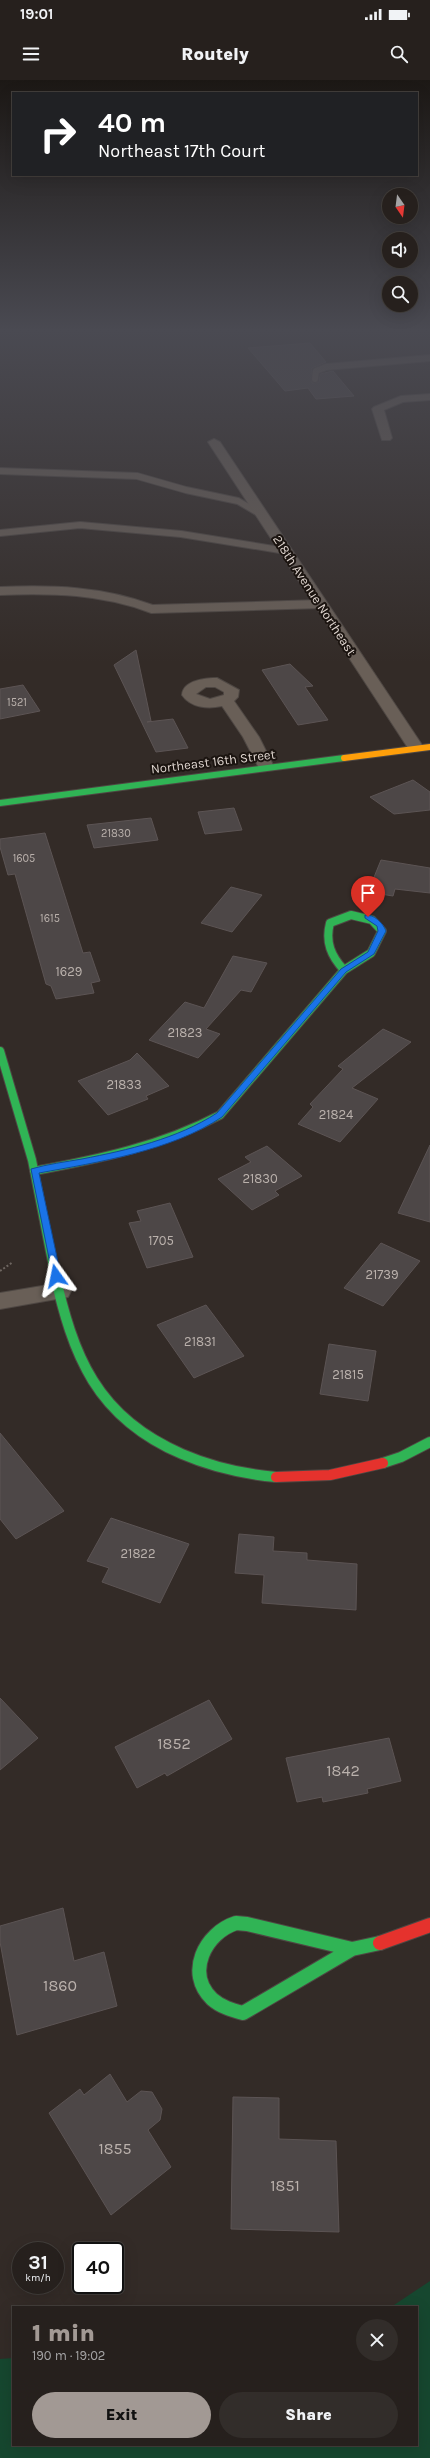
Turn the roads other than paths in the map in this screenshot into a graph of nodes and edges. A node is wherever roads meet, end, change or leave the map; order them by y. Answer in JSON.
{"nodes":[{"id":1,"x":214,"y":442,"type":"dead end"},
{"id":2,"x":0,"y":471,"type":"edge"},
{"id":3,"x":262,"y":515,"type":"junction"},
{"id":4,"x":0,"y":533,"type":"edge"},
{"id":5,"x":286,"y":551,"type":"junction"},
{"id":6,"x":0,"y":591,"type":"edge"},
{"id":7,"x":321,"y":604,"type":"junction"},
{"id":8,"x":226,"y":700,"type":"dead end"},
{"id":9,"x":430,"y":747,"type":"edge"},
{"id":10,"x":416,"y":748,"type":"junction"},
{"id":11,"x":266,"y":768,"type":"junction"},
{"id":12,"x":0,"y":803,"type":"edge"},
{"id":13,"x":344,"y":970,"type":"junction"},
{"id":14,"x":0,"y":1051,"type":"edge"},
{"id":15,"x":34,"y":1171,"type":"junction"},
{"id":16,"x":60,"y":1291,"type":"junction"},
{"id":17,"x":0,"y":1301,"type":"edge"},
{"id":18,"x":430,"y":1442,"type":"edge"},
{"id":19,"x":430,"y":1925,"type":"edge"},
{"id":20,"x":352,"y":1949,"type":"junction"}],
"edges":[{"from":1,"to":3,"type":"street","name":"218th Avenue Northeast"},
{"from":2,"to":3,"type":"lane"},
{"from":3,"to":5,"type":"street","name":"218th Avenue Northeast"},
{"from":4,"to":5,"type":"lane"},
{"from":5,"to":7,"type":"street","name":"218th Avenue Northeast"},
{"from":6,"to":7,"type":"lane"},
{"from":7,"to":10,"type":"street","name":"218th Avenue Northeast"},
{"from":8,"to":11,"type":"street"},
{"from":9,"to":10,"type":"street","name":"Northeast 16th Street"},
{"from":10,"to":11,"type":"street","name":"Northeast 16th Street"},
{"from":11,"to":12,"type":"street","name":"Northeast 16th Street"},
{"from":13,"to":13,"type":"street"},
{"from":13,"to":15,"type":"street"},
{"from":14,"to":15,"type":"street"},
{"from":15,"to":16,"type":"street"},
{"from":16,"to":17,"type":"street"},
{"from":16,"to":18,"type":"street"},
{"from":19,"to":20,"type":"street"},
{"from":20,"to":20,"type":"street"}]}
